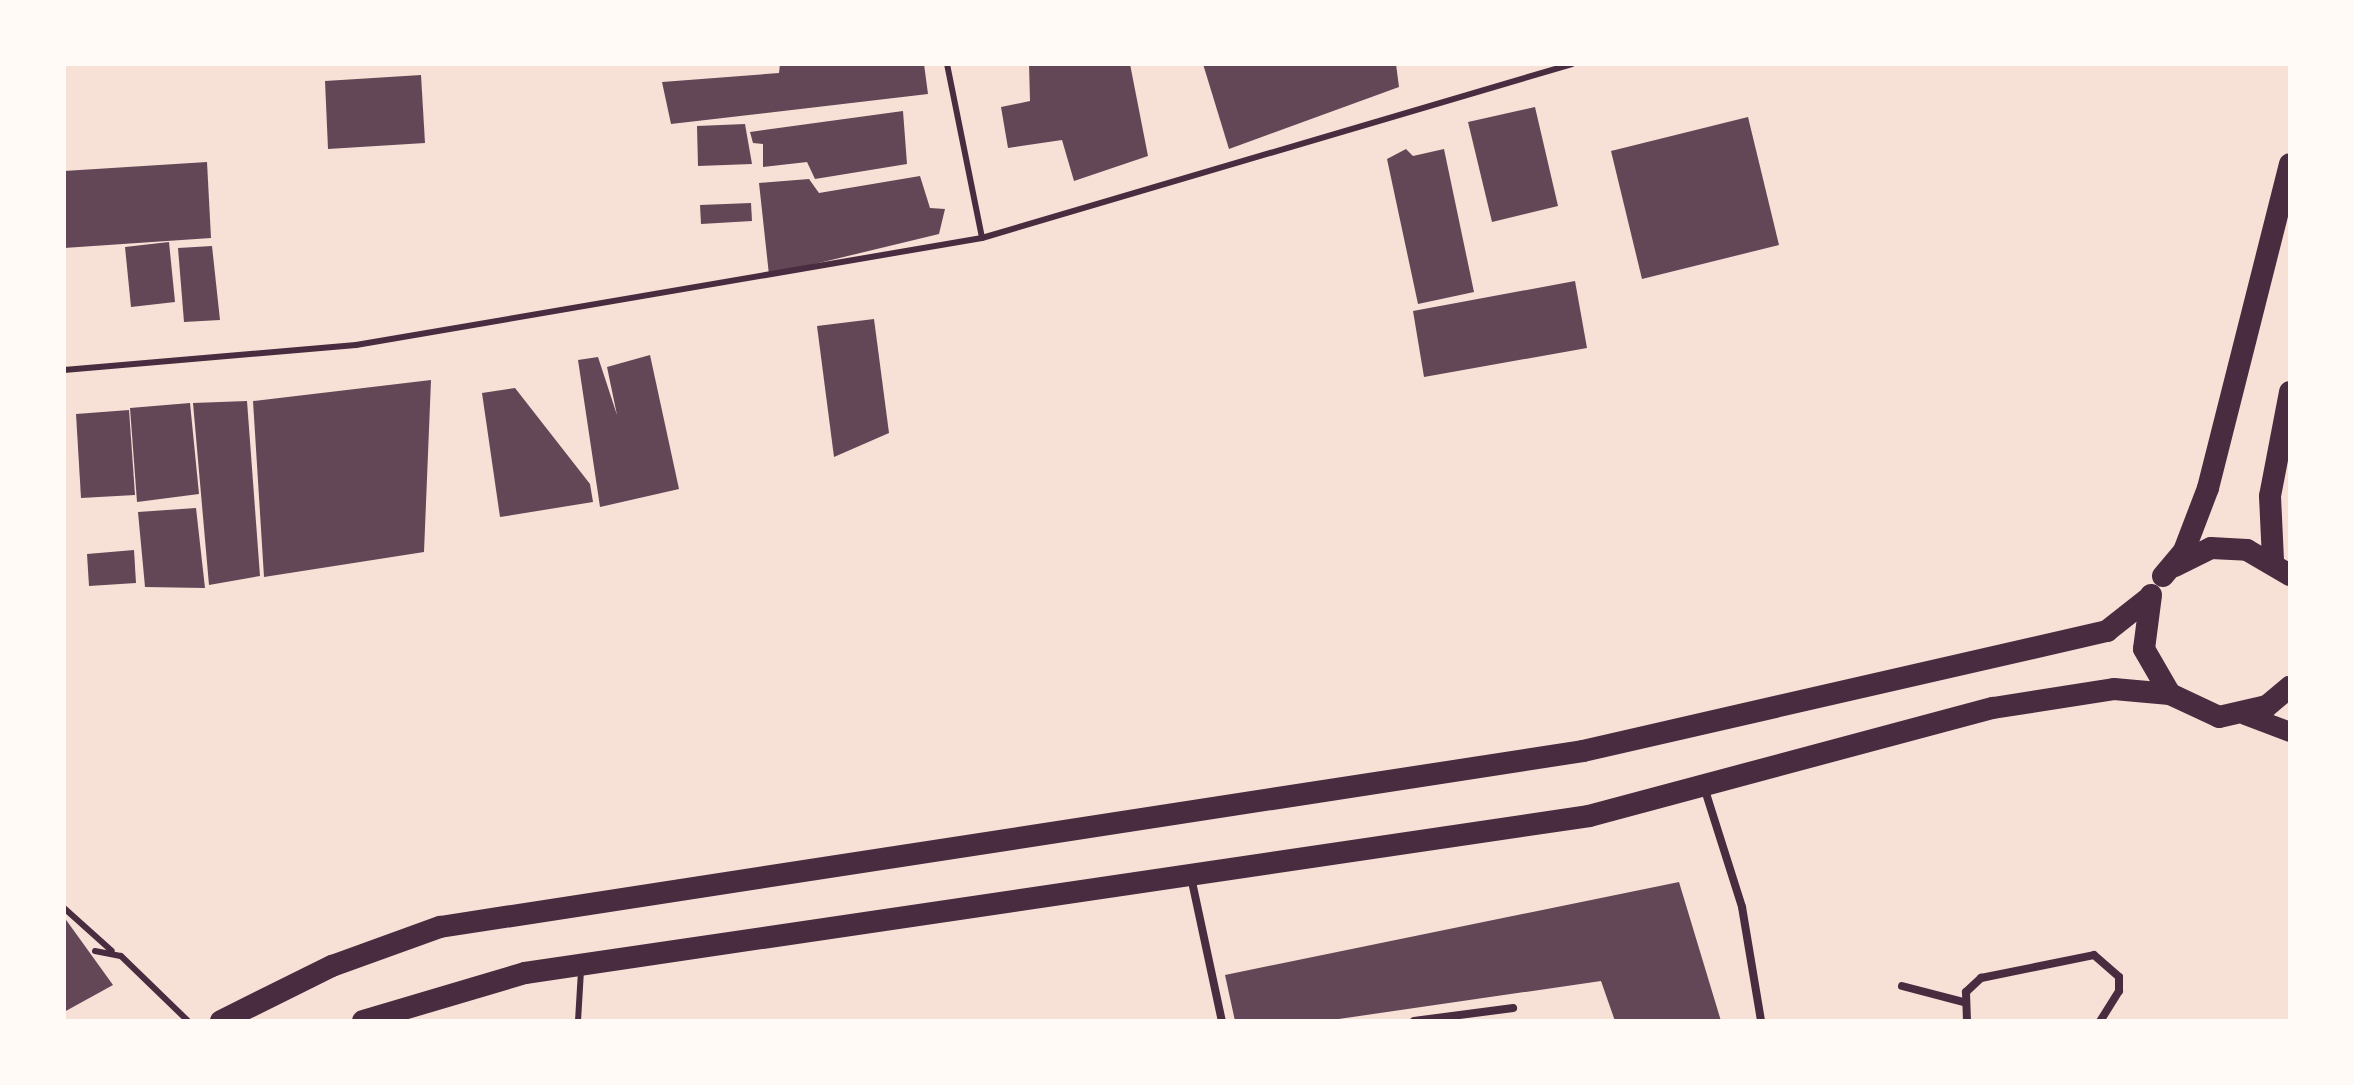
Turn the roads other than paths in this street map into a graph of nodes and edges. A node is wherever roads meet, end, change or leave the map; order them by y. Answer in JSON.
{"nodes":[{"id":1,"x":947,"y":64,"type":"edge"},
{"id":2,"x":1572,"y":64,"type":"edge"},
{"id":3,"x":2290,"y":164,"type":"edge"},
{"id":4,"x":982,"y":238,"type":"junction"},
{"id":5,"x":64,"y":370,"type":"edge"},
{"id":6,"x":2290,"y":392,"type":"edge"},
{"id":7,"x":2282,"y":567,"type":"edge"},
{"id":8,"x":2163,"y":576,"type":"junction"},
{"id":9,"x":2149,"y":598,"type":"junction"},
{"id":10,"x":2290,"y":687,"type":"edge"},
{"id":11,"x":2170,"y":694,"type":"junction"},
{"id":12,"x":2245,"y":715,"type":"junction"},
{"id":13,"x":2290,"y":732,"type":"edge"},
{"id":14,"x":1704,"y":786,"type":"junction"},
{"id":15,"x":1190,"y":875,"type":"junction"},
{"id":16,"x":64,"y":908,"type":"edge"},
{"id":17,"x":95,"y":951,"type":"dead end"},
{"id":18,"x":112,"y":951,"type":"junction"},
{"id":19,"x":581,"y":963,"type":"junction"},
{"id":20,"x":1902,"y":986,"type":"dead end"},
{"id":21,"x":1963,"y":1002,"type":"junction"},
{"id":22,"x":1513,"y":1008,"type":"dead end"},
{"id":23,"x":188,"y":1021,"type":"edge"},
{"id":24,"x":221,"y":1021,"type":"edge"},
{"id":25,"x":363,"y":1021,"type":"edge"},
{"id":26,"x":578,"y":1021,"type":"edge"},
{"id":27,"x":1222,"y":1021,"type":"edge"},
{"id":28,"x":1414,"y":1021,"type":"edge"},
{"id":29,"x":1761,"y":1021,"type":"edge"},
{"id":30,"x":1967,"y":1021,"type":"edge"},
{"id":31,"x":2100,"y":1021,"type":"edge"}],
"edges":[{"from":1,"to":4,"type":"lane"},
{"from":2,"to":4,"type":"lane"},
{"from":3,"to":8,"type":"highway"},
{"from":4,"to":5,"type":"lane"},
{"from":6,"to":7,"type":"highway"},
{"from":7,"to":8,"type":"highway"},
{"from":8,"to":9,"type":"highway"},
{"from":9,"to":11,"type":"highway"},
{"from":9,"to":24,"type":"highway"},
{"from":10,"to":12,"type":"highway"},
{"from":11,"to":12,"type":"highway"},
{"from":11,"to":14,"type":"highway"},
{"from":12,"to":13,"type":"main road"},
{"from":14,"to":15,"type":"highway"},
{"from":14,"to":29,"type":"street"},
{"from":15,"to":19,"type":"highway"},
{"from":15,"to":27,"type":"street"},
{"from":16,"to":18,"type":"lane"},
{"from":17,"to":18,"type":"lane"},
{"from":18,"to":23,"type":"lane"},
{"from":19,"to":25,"type":"highway"},
{"from":19,"to":26,"type":"lane"},
{"from":20,"to":21,"type":"street"},
{"from":21,"to":30,"type":"street"},
{"from":21,"to":31,"type":"street"},
{"from":22,"to":28,"type":"street"}]}
